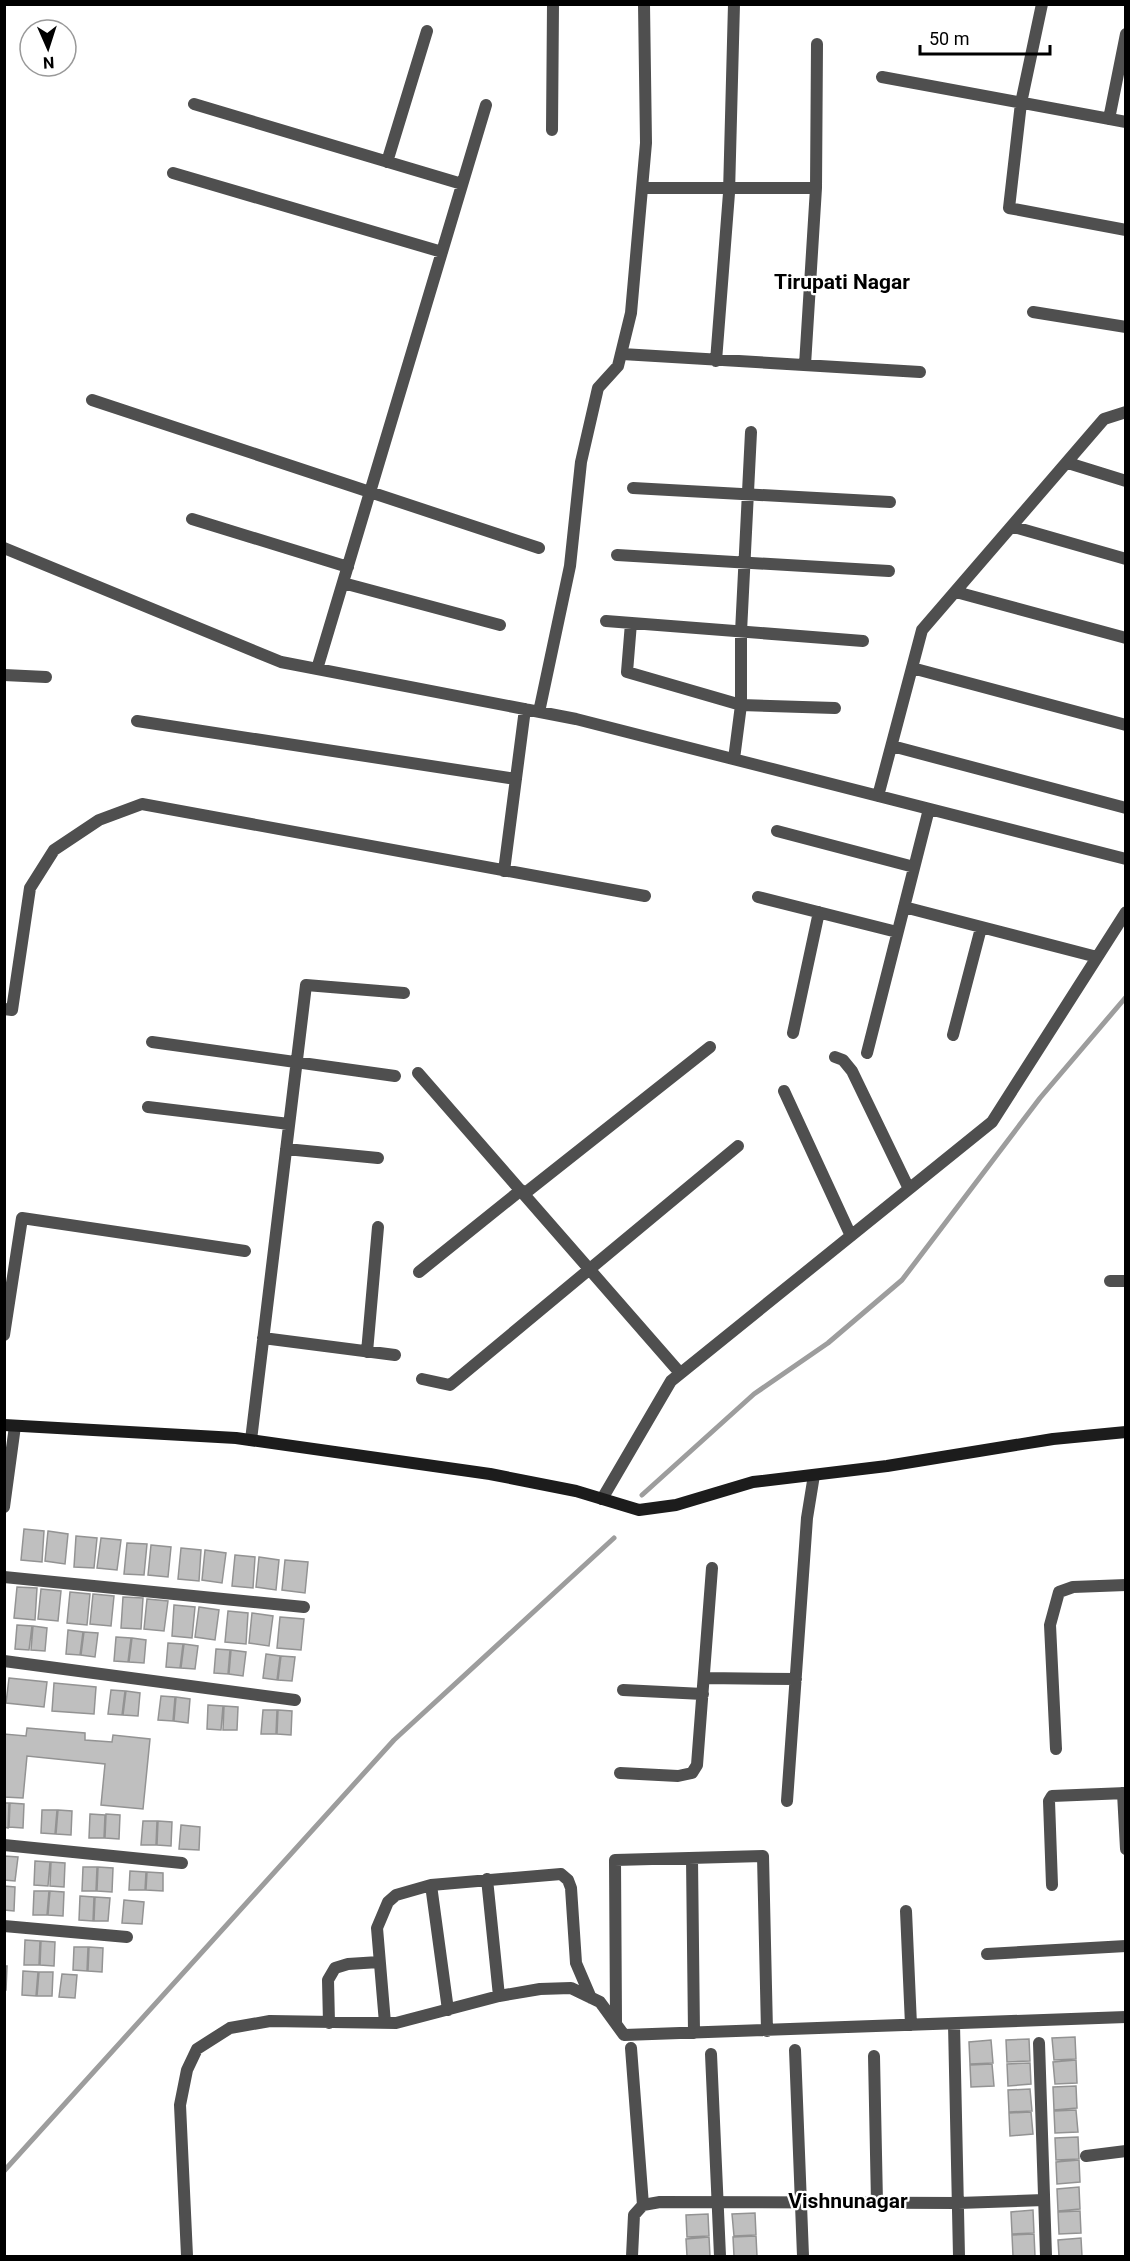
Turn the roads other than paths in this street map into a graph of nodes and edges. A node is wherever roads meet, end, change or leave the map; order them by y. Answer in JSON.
{"nodes":[{"id":1,"x":553,"y":4,"type":"edge"},
{"id":2,"x":644,"y":4,"type":"edge"},
{"id":3,"x":734,"y":4,"type":"edge"},
{"id":4,"x":1042,"y":4,"type":"edge"},
{"id":5,"x":428,"y":31,"type":"dead end"},
{"id":6,"x":1125,"y":34,"type":"edge"},
{"id":7,"x":817,"y":44,"type":"dead end"},
{"id":8,"x":882,"y":77,"type":"dead end"},
{"id":9,"x":1021,"y":103,"type":"junction"},
{"id":10,"x":194,"y":104,"type":"dead end"},
{"id":11,"x":486,"y":105,"type":"dead end"},
{"id":12,"x":1109,"y":119,"type":"junction"},
{"id":13,"x":1125,"y":122,"type":"edge"},
{"id":14,"x":552,"y":130,"type":"dead end"},
{"id":15,"x":387,"y":162,"type":"junction"},
{"id":16,"x":173,"y":173,"type":"dead end"},
{"id":17,"x":462,"y":184,"type":"junction"},
{"id":18,"x":643,"y":188,"type":"junction"},
{"id":19,"x":729,"y":188,"type":"junction"},
{"id":20,"x":816,"y":188,"type":"junction"},
{"id":21,"x":1125,"y":230,"type":"edge"},
{"id":22,"x":442,"y":252,"type":"junction"},
{"id":23,"x":1033,"y":312,"type":"dead end"},
{"id":24,"x":1125,"y":327,"type":"edge"},
{"id":25,"x":622,"y":354,"type":"junction"},
{"id":26,"x":716,"y":360,"type":"junction"},
{"id":27,"x":805,"y":365,"type":"junction"},
{"id":28,"x":920,"y":372,"type":"dead end"},
{"id":29,"x":92,"y":400,"type":"dead end"},
{"id":30,"x":1125,"y":412,"type":"edge"},
{"id":31,"x":751,"y":432,"type":"dead end"},
{"id":32,"x":1068,"y":463,"type":"junction"},
{"id":33,"x":1125,"y":481,"type":"edge"},
{"id":34,"x":633,"y":488,"type":"dead end"},
{"id":35,"x":370,"y":492,"type":"junction"},
{"id":36,"x":747,"y":494,"type":"junction"},
{"id":37,"x":890,"y":502,"type":"dead end"},
{"id":38,"x":192,"y":519,"type":"dead end"},
{"id":39,"x":1014,"y":526,"type":"junction"},
{"id":40,"x":4,"y":548,"type":"edge"},
{"id":41,"x":539,"y":548,"type":"dead end"},
{"id":42,"x":617,"y":555,"type":"dead end"},
{"id":43,"x":1125,"y":559,"type":"edge"},
{"id":44,"x":745,"y":562,"type":"junction"},
{"id":45,"x":348,"y":567,"type":"junction"},
{"id":46,"x":889,"y":571,"type":"dead end"},
{"id":47,"x":343,"y":583,"type":"junction"},
{"id":48,"x":956,"y":592,"type":"junction"},
{"id":49,"x":606,"y":621,"type":"dead end"},
{"id":50,"x":631,"y":623,"type":"junction"},
{"id":51,"x":500,"y":625,"type":"dead end"},
{"id":52,"x":741,"y":632,"type":"junction"},
{"id":53,"x":1125,"y":638,"type":"edge"},
{"id":54,"x":863,"y":641,"type":"dead end"},
{"id":55,"x":912,"y":668,"type":"junction"},
{"id":56,"x":317,"y":669,"type":"junction"},
{"id":57,"x":4,"y":675,"type":"edge"},
{"id":58,"x":46,"y":677,"type":"dead end"},
{"id":59,"x":741,"y":705,"type":"junction"},
{"id":60,"x":835,"y":708,"type":"dead end"},
{"id":61,"x":525,"y":709,"type":"junction"},
{"id":62,"x":539,"y":712,"type":"junction"},
{"id":63,"x":137,"y":721,"type":"dead end"},
{"id":64,"x":1125,"y":725,"type":"edge"},
{"id":65,"x":892,"y":746,"type":"junction"},
{"id":66,"x":734,"y":759,"type":"junction"},
{"id":67,"x":516,"y":779,"type":"junction"},
{"id":68,"x":878,"y":796,"type":"junction"},
{"id":69,"x":1125,"y":808,"type":"edge"},
{"id":70,"x":929,"y":809,"type":"junction"},
{"id":71,"x":777,"y":831,"type":"dead end"},
{"id":72,"x":1125,"y":859,"type":"edge"},
{"id":73,"x":914,"y":867,"type":"junction"},
{"id":74,"x":504,"y":871,"type":"junction"},
{"id":75,"x":645,"y":896,"type":"dead end"},
{"id":76,"x":758,"y":897,"type":"dead end"},
{"id":77,"x":904,"y":907,"type":"junction"},
{"id":78,"x":819,"y":912,"type":"junction"},
{"id":79,"x":1125,"y":912,"type":"edge"},
{"id":80,"x":981,"y":928,"type":"junction"},
{"id":81,"x":897,"y":932,"type":"junction"},
{"id":82,"x":1097,"y":957,"type":"junction"},
{"id":83,"x":404,"y":993,"type":"dead end"},
{"id":84,"x":4,"y":1009,"type":"edge"},
{"id":85,"x":793,"y":1033,"type":"dead end"},
{"id":86,"x":953,"y":1035,"type":"dead end"},
{"id":87,"x":152,"y":1042,"type":"dead end"},
{"id":88,"x":710,"y":1047,"type":"dead end"},
{"id":89,"x":867,"y":1053,"type":"dead end"},
{"id":90,"x":835,"y":1057,"type":"dead end"},
{"id":91,"x":297,"y":1061,"type":"junction"},
{"id":92,"x":418,"y":1073,"type":"dead end"},
{"id":93,"x":395,"y":1076,"type":"dead end"},
{"id":94,"x":784,"y":1091,"type":"dead end"},
{"id":95,"x":148,"y":1107,"type":"dead end"},
{"id":96,"x":289,"y":1124,"type":"junction"},
{"id":97,"x":738,"y":1146,"type":"dead end"},
{"id":98,"x":286,"y":1149,"type":"junction"},
{"id":99,"x":378,"y":1158,"type":"dead end"},
{"id":100,"x":909,"y":1189,"type":"junction"},
{"id":101,"x":522,"y":1192,"type":"junction"},
{"id":102,"x":378,"y":1227,"type":"dead end"},
{"id":103,"x":850,"y":1236,"type":"junction"},
{"id":104,"x":245,"y":1251,"type":"dead end"},
{"id":105,"x":590,"y":1269,"type":"junction"},
{"id":106,"x":419,"y":1272,"type":"dead end"},
{"id":107,"x":1110,"y":1281,"type":"dead end"},
{"id":108,"x":1125,"y":1281,"type":"edge"},
{"id":109,"x":5,"y":1334,"type":"edge"},
{"id":110,"x":263,"y":1338,"type":"junction"},
{"id":111,"x":367,"y":1352,"type":"junction"},
{"id":112,"x":395,"y":1355,"type":"dead end"},
{"id":113,"x":680,"y":1373,"type":"junction"},
{"id":114,"x":422,"y":1379,"type":"dead end"},
{"id":115,"x":10,"y":1425,"type":"edge"},
{"id":116,"x":1125,"y":1432,"type":"edge"},
{"id":117,"x":250,"y":1440,"type":"junction"},
{"id":118,"x":814,"y":1475,"type":"junction"},
{"id":119,"x":602,"y":1499,"type":"junction"},
{"id":120,"x":4,"y":1507,"type":"edge"},
{"id":121,"x":712,"y":1568,"type":"dead end"},
{"id":122,"x":4,"y":1577,"type":"edge"},
{"id":123,"x":1125,"y":1585,"type":"edge"},
{"id":124,"x":304,"y":1607,"type":"dead end"},
{"id":125,"x":4,"y":1661,"type":"edge"},
{"id":126,"x":704,"y":1677,"type":"junction"},
{"id":127,"x":796,"y":1679,"type":"junction"},
{"id":128,"x":623,"y":1690,"type":"dead end"},
{"id":129,"x":703,"y":1694,"type":"junction"},
{"id":130,"x":295,"y":1700,"type":"dead end"},
{"id":131,"x":1056,"y":1749,"type":"dead end"},
{"id":132,"x":620,"y":1773,"type":"dead end"},
{"id":133,"x":1124,"y":1792,"type":"edge"},
{"id":134,"x":787,"y":1802,"type":"dead end"},
{"id":135,"x":4,"y":1845,"type":"edge"},
{"id":136,"x":1125,"y":1849,"type":"edge"},
{"id":137,"x":692,"y":1858,"type":"junction"},
{"id":138,"x":182,"y":1863,"type":"dead end"},
{"id":139,"x":487,"y":1879,"type":"junction"},
{"id":140,"x":431,"y":1885,"type":"junction"},
{"id":141,"x":1052,"y":1885,"type":"dead end"},
{"id":142,"x":906,"y":1911,"type":"dead end"},
{"id":143,"x":4,"y":1926,"type":"edge"},
{"id":144,"x":127,"y":1937,"type":"dead end"},
{"id":145,"x":1125,"y":1946,"type":"edge"},
{"id":146,"x":987,"y":1954,"type":"dead end"},
{"id":147,"x":379,"y":1962,"type":"junction"},
{"id":148,"x":500,"y":1996,"type":"junction"},
{"id":149,"x":591,"y":1998,"type":"junction"},
{"id":150,"x":448,"y":2010,"type":"junction"},
{"id":151,"x":1125,"y":2017,"type":"edge"},
{"id":152,"x":616,"y":2022,"type":"junction"},
{"id":153,"x":329,"y":2023,"type":"junction"},
{"id":154,"x":385,"y":2023,"type":"junction"},
{"id":155,"x":954,"y":2024,"type":"junction"},
{"id":156,"x":910,"y":2025,"type":"junction"},
{"id":157,"x":767,"y":2031,"type":"junction"},
{"id":158,"x":694,"y":2033,"type":"junction"},
{"id":159,"x":1040,"y":2043,"type":"dead end"},
{"id":160,"x":631,"y":2048,"type":"dead end"},
{"id":161,"x":795,"y":2050,"type":"dead end"},
{"id":162,"x":711,"y":2054,"type":"dead end"},
{"id":163,"x":874,"y":2056,"type":"dead end"},
{"id":164,"x":1125,"y":2151,"type":"edge"},
{"id":165,"x":1086,"y":2156,"type":"dead end"},
{"id":166,"x":1044,"y":2200,"type":"junction"},
{"id":167,"x":877,"y":2203,"type":"junction"},
{"id":168,"x":958,"y":2203,"type":"junction"},
{"id":169,"x":718,"y":2204,"type":"junction"},
{"id":170,"x":801,"y":2204,"type":"junction"},
{"id":171,"x":644,"y":2205,"type":"junction"},
{"id":172,"x":187,"y":2256,"type":"edge"},
{"id":173,"x":633,"y":2256,"type":"edge"},
{"id":174,"x":720,"y":2256,"type":"edge"},
{"id":175,"x":802,"y":2256,"type":"edge"},
{"id":176,"x":959,"y":2256,"type":"edge"},
{"id":177,"x":1046,"y":2256,"type":"edge"}],
"edges":[{"from":1,"to":14,"type":"street"},
{"from":2,"to":18,"type":"street"},
{"from":3,"to":19,"type":"street"},
{"from":4,"to":9,"type":"street"},
{"from":5,"to":15,"type":"street"},
{"from":6,"to":12,"type":"street"},
{"from":7,"to":20,"type":"street"},
{"from":8,"to":9,"type":"street"},
{"from":9,"to":12,"type":"street"},
{"from":9,"to":21,"type":"street"},
{"from":10,"to":15,"type":"street"},
{"from":11,"to":17,"type":"street"},
{"from":12,"to":13,"type":"street"},
{"from":15,"to":17,"type":"street"},
{"from":16,"to":22,"type":"street"},
{"from":17,"to":22,"type":"street"},
{"from":18,"to":19,"type":"street"},
{"from":18,"to":25,"type":"street"},
{"from":19,"to":20,"type":"street"},
{"from":19,"to":26,"type":"street"},
{"from":20,"to":27,"type":"street"},
{"from":22,"to":35,"type":"street"},
{"from":23,"to":24,"type":"street"},
{"from":25,"to":26,"type":"street"},
{"from":25,"to":62,"type":"street"},
{"from":26,"to":27,"type":"street"},
{"from":27,"to":28,"type":"street"},
{"from":29,"to":35,"type":"street"},
{"from":30,"to":32,"type":"street"},
{"from":31,"to":36,"type":"street"},
{"from":32,"to":33,"type":"street"},
{"from":32,"to":39,"type":"street"},
{"from":34,"to":36,"type":"street"},
{"from":35,"to":41,"type":"street"},
{"from":35,"to":45,"type":"street"},
{"from":36,"to":37,"type":"street"},
{"from":36,"to":44,"type":"street"},
{"from":38,"to":45,"type":"street"},
{"from":39,"to":43,"type":"street"},
{"from":39,"to":48,"type":"street"},
{"from":40,"to":56,"type":"street"},
{"from":42,"to":44,"type":"street"},
{"from":44,"to":46,"type":"street"},
{"from":44,"to":52,"type":"street"},
{"from":45,"to":47,"type":"street"},
{"from":47,"to":51,"type":"street"},
{"from":47,"to":56,"type":"street"},
{"from":48,"to":53,"type":"street"},
{"from":48,"to":55,"type":"street"},
{"from":49,"to":50,"type":"street"},
{"from":50,"to":52,"type":"street"},
{"from":50,"to":59,"type":"street"},
{"from":52,"to":54,"type":"street"},
{"from":52,"to":59,"type":"street"},
{"from":55,"to":64,"type":"street"},
{"from":55,"to":65,"type":"street"},
{"from":56,"to":61,"type":"street"},
{"from":57,"to":58,"type":"street"},
{"from":59,"to":60,"type":"street"},
{"from":59,"to":66,"type":"street"},
{"from":61,"to":62,"type":"street"},
{"from":61,"to":67,"type":"street"},
{"from":62,"to":66,"type":"street"},
{"from":63,"to":67,"type":"street"},
{"from":65,"to":68,"type":"street"},
{"from":65,"to":69,"type":"street"},
{"from":66,"to":68,"type":"street"},
{"from":67,"to":74,"type":"street"},
{"from":68,"to":70,"type":"street"},
{"from":70,"to":72,"type":"street"},
{"from":70,"to":73,"type":"street"},
{"from":71,"to":73,"type":"street"},
{"from":73,"to":77,"type":"street"},
{"from":74,"to":75,"type":"street"},
{"from":74,"to":84,"type":"street"},
{"from":76,"to":78,"type":"street"},
{"from":77,"to":80,"type":"street"},
{"from":77,"to":81,"type":"street"},
{"from":78,"to":81,"type":"street"},
{"from":78,"to":85,"type":"street"},
{"from":79,"to":82,"type":"street"},
{"from":80,"to":82,"type":"street"},
{"from":80,"to":86,"type":"street"},
{"from":81,"to":89,"type":"street"},
{"from":82,"to":100,"type":"street"},
{"from":83,"to":91,"type":"street"},
{"from":87,"to":91,"type":"street"},
{"from":88,"to":101,"type":"street"},
{"from":90,"to":100,"type":"street"},
{"from":91,"to":93,"type":"street"},
{"from":91,"to":96,"type":"street"},
{"from":92,"to":101,"type":"street"},
{"from":94,"to":103,"type":"street"},
{"from":95,"to":96,"type":"street"},
{"from":96,"to":98,"type":"street"},
{"from":97,"to":105,"type":"street"},
{"from":98,"to":99,"type":"street"},
{"from":98,"to":110,"type":"street"},
{"from":100,"to":103,"type":"street"},
{"from":101,"to":105,"type":"street"},
{"from":101,"to":106,"type":"street"},
{"from":102,"to":111,"type":"street"},
{"from":103,"to":113,"type":"street"},
{"from":104,"to":109,"type":"street"},
{"from":105,"to":113,"type":"street"},
{"from":105,"to":114,"type":"street"},
{"from":107,"to":108,"type":"street"},
{"from":110,"to":111,"type":"street"},
{"from":110,"to":117,"type":"street"},
{"from":111,"to":112,"type":"street"},
{"from":113,"to":119,"type":"street"},
{"from":115,"to":117,"type":"street"},
{"from":115,"to":120,"type":"street"},
{"from":116,"to":118,"type":"street"},
{"from":117,"to":119,"type":"street"},
{"from":118,"to":119,"type":"street"},
{"from":118,"to":127,"type":"street"},
{"from":121,"to":126,"type":"street"},
{"from":122,"to":124,"type":"street"},
{"from":123,"to":131,"type":"street"},
{"from":125,"to":130,"type":"street"},
{"from":126,"to":127,"type":"street"},
{"from":126,"to":129,"type":"street"},
{"from":127,"to":134,"type":"street"},
{"from":128,"to":129,"type":"street"},
{"from":129,"to":132,"type":"street"},
{"from":133,"to":136,"type":"street"},
{"from":133,"to":141,"type":"street"},
{"from":135,"to":138,"type":"street"},
{"from":137,"to":152,"type":"street"},
{"from":137,"to":157,"type":"street"},
{"from":137,"to":158,"type":"street"},
{"from":139,"to":140,"type":"street"},
{"from":139,"to":148,"type":"street"},
{"from":139,"to":149,"type":"street"},
{"from":140,"to":147,"type":"street"},
{"from":140,"to":150,"type":"street"},
{"from":142,"to":156,"type":"street"},
{"from":143,"to":144,"type":"street"},
{"from":145,"to":146,"type":"street"},
{"from":147,"to":153,"type":"street"},
{"from":147,"to":154,"type":"street"},
{"from":148,"to":149,"type":"street"},
{"from":148,"to":150,"type":"street"},
{"from":149,"to":152,"type":"street"},
{"from":150,"to":154,"type":"street"},
{"from":151,"to":155,"type":"street"},
{"from":152,"to":158,"type":"street"},
{"from":153,"to":154,"type":"street"},
{"from":153,"to":172,"type":"street"},
{"from":155,"to":156,"type":"street"},
{"from":155,"to":168,"type":"street"},
{"from":156,"to":157,"type":"street"},
{"from":157,"to":158,"type":"street"},
{"from":159,"to":166,"type":"street"},
{"from":160,"to":171,"type":"street"},
{"from":161,"to":170,"type":"street"},
{"from":162,"to":169,"type":"street"},
{"from":163,"to":167,"type":"street"},
{"from":164,"to":165,"type":"street"},
{"from":166,"to":168,"type":"street"},
{"from":166,"to":177,"type":"street"},
{"from":167,"to":168,"type":"street"},
{"from":167,"to":170,"type":"street"},
{"from":168,"to":176,"type":"street"},
{"from":169,"to":170,"type":"street"},
{"from":169,"to":171,"type":"street"},
{"from":169,"to":174,"type":"street"},
{"from":170,"to":175,"type":"street"},
{"from":171,"to":173,"type":"street"}]}
